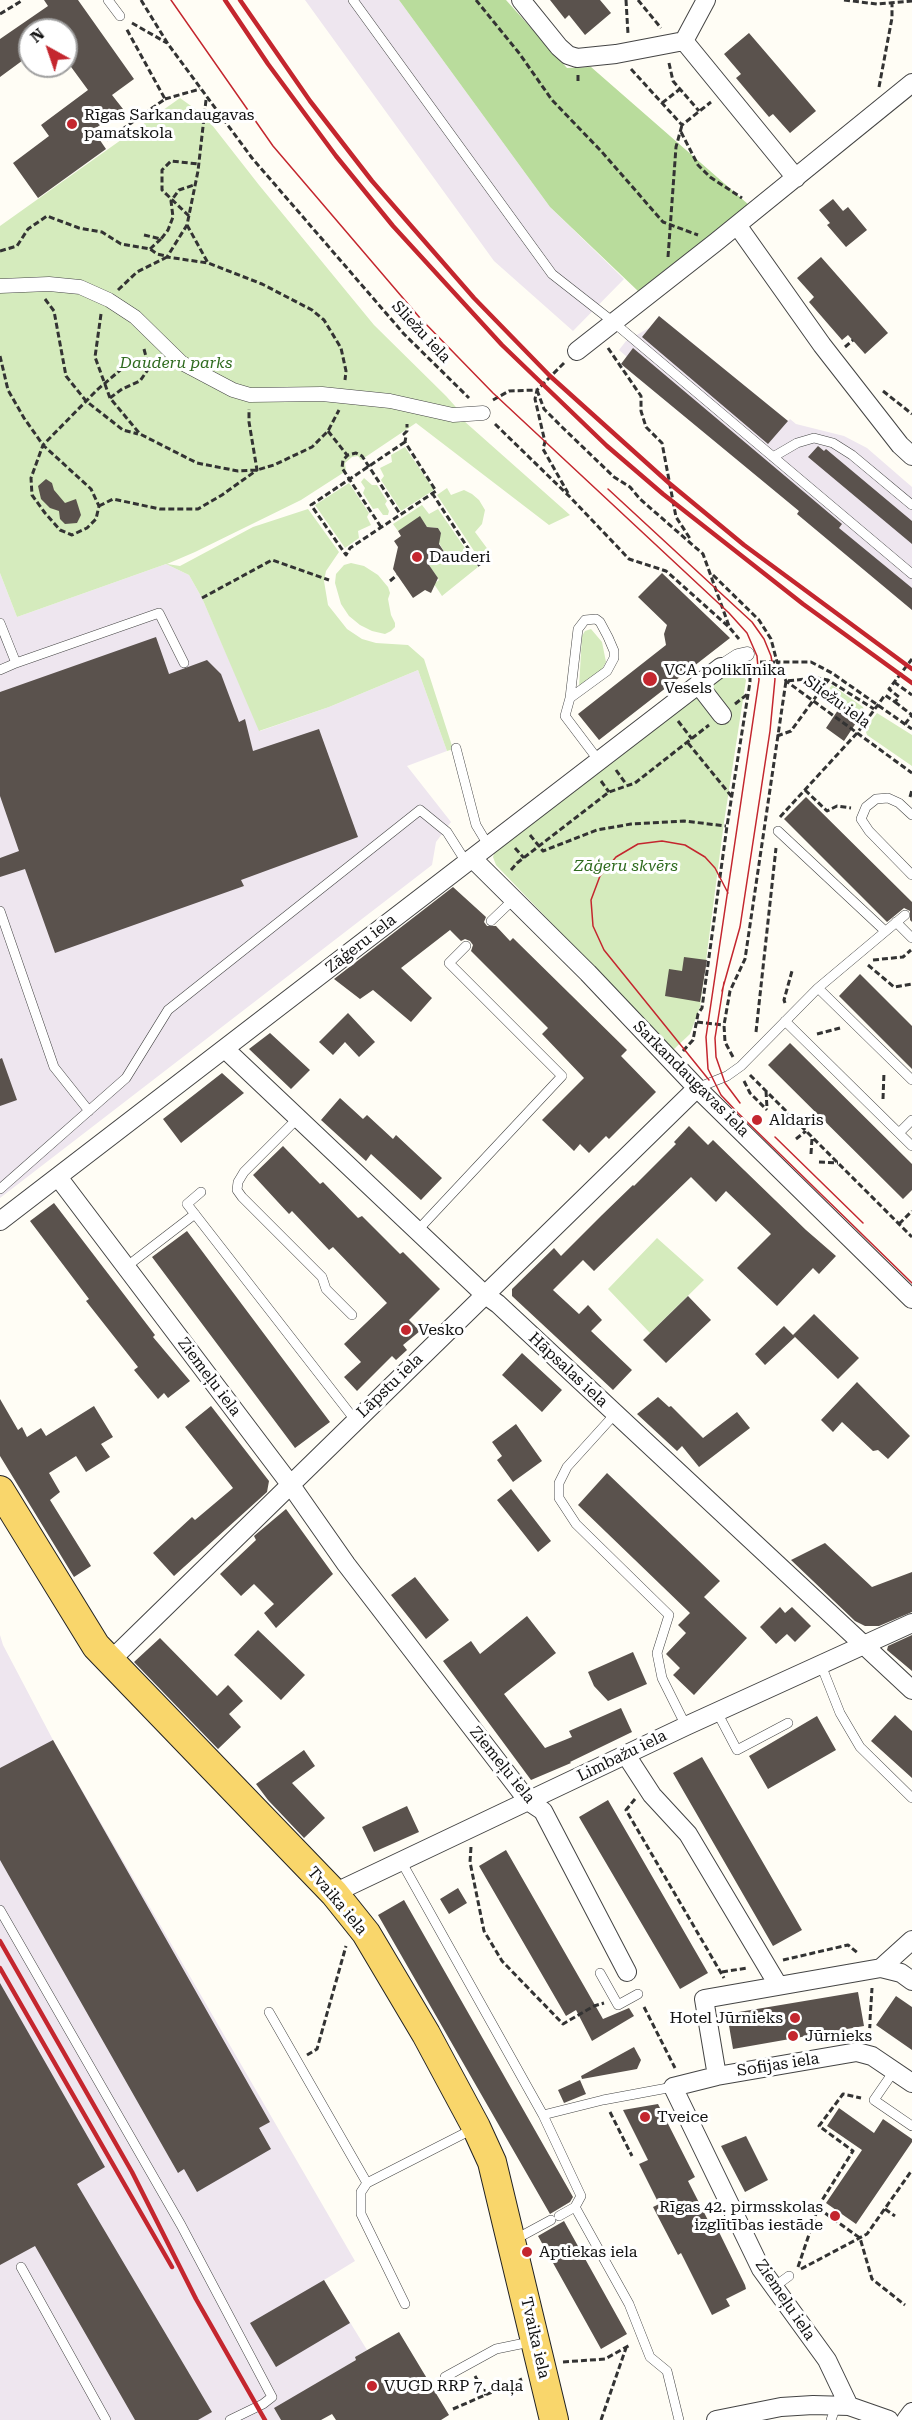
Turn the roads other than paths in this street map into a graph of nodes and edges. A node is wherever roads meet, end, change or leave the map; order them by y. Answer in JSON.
{"nodes":[{"id":1,"x":108,"y":0,"type":"edge"},
{"id":2,"x":353,"y":0,"type":"edge"},
{"id":3,"x":521,"y":0,"type":"edge"},
{"id":4,"x":706,"y":0,"type":"edge"},
{"id":5,"x":120,"y":16,"type":"road end"},
{"id":6,"x":674,"y":43,"type":"junction"},
{"id":7,"x":912,"y":83,"type":"edge"},
{"id":8,"x":796,"y":178,"type":"junction"},
{"id":9,"x":737,"y":225,"type":"junction"},
{"id":10,"x":0,"y":286,"type":"edge"},
{"id":11,"x":612,"y":321,"type":"junction"},
{"id":12,"x":577,"y":351,"type":"dead end"},
{"id":13,"x":481,"y":411,"type":"road end"},
{"id":14,"x":912,"y":456,"type":"edge"},
{"id":15,"x":773,"y":458,"type":"junction"},
{"id":16,"x":912,"y":505,"type":"edge"},
{"id":17,"x":912,"y":574,"type":"edge"},
{"id":18,"x":0,"y":623,"type":"edge"},
{"id":19,"x":748,"y":658,"type":"road end"},
{"id":20,"x":16,"y":663,"type":"junction"},
{"id":21,"x":184,"y":663,"type":"dead end"},
{"id":22,"x":721,"y":667,"type":"joint"},
{"id":23,"x":0,"y":670,"type":"edge"},
{"id":24,"x":698,"y":684,"type":"junction"},
{"id":25,"x":570,"y":698,"type":"junction"},
{"id":26,"x":723,"y":715,"type":"road end"},
{"id":27,"x":456,"y":748,"type":"dead end"},
{"id":28,"x":599,"y":761,"type":"junction"},
{"id":29,"x":912,"y":815,"type":"edge"},
{"id":30,"x":778,"y":831,"type":"road end"},
{"id":31,"x":488,"y":845,"type":"junction"},
{"id":32,"x":469,"y":860,"type":"junction"},
{"id":33,"x":912,"y":875,"type":"edge"},
{"id":34,"x":514,"y":899,"type":"junction"},
{"id":35,"x":0,"y":911,"type":"edge"},
{"id":36,"x":905,"y":915,"type":"dead end"},
{"id":37,"x":492,"y":921,"type":"dead end"},
{"id":38,"x":896,"y":922,"type":"junction"},
{"id":39,"x":885,"y":931,"type":"junction"},
{"id":40,"x":912,"y":938,"type":"edge"},
{"id":41,"x":466,"y":946,"type":"dead end"},
{"id":42,"x":818,"y":988,"type":"junction"},
{"id":43,"x":788,"y":1018,"type":"junction"},
{"id":44,"x":225,"y":1049,"type":"junction"},
{"id":45,"x":912,"y":1080,"type":"edge"},
{"id":46,"x":697,"y":1088,"type":"junction"},
{"id":47,"x":89,"y":1111,"type":"junction"},
{"id":48,"x":298,"y":1118,"type":"junction"},
{"id":49,"x":912,"y":1120,"type":"edge"},
{"id":50,"x":899,"y":1133,"type":"junction"},
{"id":51,"x":912,"y":1146,"type":"edge"},
{"id":52,"x":58,"y":1178,"type":"junction"},
{"id":53,"x":0,"y":1189,"type":"edge"},
{"id":54,"x":201,"y":1192,"type":"dead end"},
{"id":55,"x":195,"y":1214,"type":"junction"},
{"id":56,"x":0,"y":1221,"type":"edge"},
{"id":57,"x":417,"y":1232,"type":"junction"},
{"id":58,"x":126,"y":1267,"type":"junction"},
{"id":59,"x":484,"y":1294,"type":"junction"},
{"id":60,"x":912,"y":1299,"type":"edge"},
{"id":61,"x":352,"y":1315,"type":"dead end"},
{"id":62,"x":615,"y":1414,"type":"junction"},
{"id":63,"x":355,"y":1420,"type":"junction"},
{"id":64,"x":290,"y":1484,"type":"junction"},
{"id":65,"x":0,"y":1490,"type":"edge"},
{"id":66,"x":912,"y":1623,"type":"edge"},
{"id":67,"x":863,"y":1646,"type":"junction"},
{"id":68,"x":110,"y":1661,"type":"junction"},
{"id":69,"x":821,"y":1665,"type":"junction"},
{"id":70,"x":912,"y":1690,"type":"edge"},
{"id":71,"x":717,"y":1712,"type":"junction"},
{"id":72,"x":788,"y":1723,"type":"dead end"},
{"id":73,"x":686,"y":1726,"type":"junction"},
{"id":74,"x":626,"y":1755,"type":"junction"},
{"id":75,"x":912,"y":1798,"type":"edge"},
{"id":76,"x":528,"y":1801,"type":"junction"},
{"id":77,"x":401,"y":1861,"type":"junction"},
{"id":78,"x":334,"y":1893,"type":"junction"},
{"id":79,"x":0,"y":1910,"type":"edge"},
{"id":80,"x":912,"y":1940,"type":"edge"},
{"id":81,"x":881,"y":1968,"type":"junction"},
{"id":82,"x":627,"y":1972,"type":"dead end"},
{"id":83,"x":600,"y":1973,"type":"dead end"},
{"id":84,"x":912,"y":1981,"type":"edge"},
{"id":85,"x":778,"y":1985,"type":"junction"},
{"id":86,"x":638,"y":1994,"type":"road end"},
{"id":87,"x":269,"y":2012,"type":"dead end"},
{"id":88,"x":894,"y":2071,"type":"junction"},
{"id":89,"x":717,"y":2076,"type":"junction"},
{"id":90,"x":912,"y":2083,"type":"edge"},
{"id":91,"x":673,"y":2087,"type":"junction"},
{"id":92,"x":543,"y":2115,"type":"junction"},
{"id":93,"x":912,"y":2126,"type":"edge"},
{"id":94,"x":476,"y":2127,"type":"junction"},
{"id":95,"x":368,"y":2183,"type":"junction"},
{"id":96,"x":575,"y":2207,"type":"junction"},
{"id":97,"x":512,"y":2242,"type":"junction"},
{"id":98,"x":21,"y":2267,"type":"dead end"},
{"id":99,"x":405,"y":2304,"type":"dead end"},
{"id":100,"x":536,"y":2341,"type":"junction"},
{"id":101,"x":445,"y":2377,"type":"dead end"},
{"id":102,"x":838,"y":2411,"type":"edge"},
{"id":103,"x":912,"y":2412,"type":"edge"},
{"id":104,"x":106,"y":2420,"type":"edge"},
{"id":105,"x":230,"y":2420,"type":"edge"},
{"id":106,"x":554,"y":2420,"type":"edge"},
{"id":107,"x":679,"y":2420,"type":"edge"},
{"id":108,"x":716,"y":2420,"type":"edge"},
{"id":109,"x":889,"y":2420,"type":"edge"},
{"id":110,"x":906,"y":2420,"type":"edge"}],
"edges":[{"from":1,"to":5,"type":"lane"},
{"from":2,"to":11,"type":"lane"},
{"from":3,"to":6,"type":"street"},
{"from":4,"to":6,"type":"street"},
{"from":6,"to":8,"type":"street"},
{"from":7,"to":8,"type":"street"},
{"from":8,"to":9,"type":"street"},
{"from":9,"to":11,"type":"street"},
{"from":9,"to":14,"type":"street"},
{"from":10,"to":13,"type":"street"},
{"from":11,"to":12,"type":"street"},
{"from":11,"to":15,"type":"lane"},
{"from":15,"to":16,"type":"lane"},
{"from":15,"to":17,"type":"lane"},
{"from":18,"to":20,"type":"lane"},
{"from":19,"to":22,"type":"street"},
{"from":20,"to":21,"type":"lane"},
{"from":20,"to":23,"type":"lane"},
{"from":22,"to":24,"type":"street","name":"Zāģeru iela"},
{"from":24,"to":26,"type":"street"},
{"from":24,"to":28,"type":"street","name":"Zāģeru iela"},
{"from":25,"to":25,"type":"lane"},
{"from":25,"to":28,"type":"lane"},
{"from":27,"to":31,"type":"lane"},
{"from":28,"to":31,"type":"street","name":"Zāģeru iela"},
{"from":29,"to":33,"type":"lane"},
{"from":30,"to":39,"type":"lane"},
{"from":31,"to":32,"type":"street","name":"Zāģeru iela"},
{"from":32,"to":34,"type":"street","name":"Sarkandaugavas iela"},
{"from":32,"to":44,"type":"street","name":"Zāģeru iela"},
{"from":32,"to":47,"type":"lane"},
{"from":34,"to":37,"type":"lane"},
{"from":34,"to":46,"type":"street","name":"Sarkandaugavas iela"},
{"from":35,"to":47,"type":"lane"},
{"from":36,"to":38,"type":"lane"},
{"from":38,"to":39,"type":"lane"},
{"from":38,"to":40,"type":"lane"},
{"from":39,"to":42,"type":"lane"},
{"from":41,"to":57,"type":"lane"},
{"from":42,"to":43,"type":"lane"},
{"from":42,"to":45,"type":"lane"},
{"from":43,"to":46,"type":"lane"},
{"from":43,"to":50,"type":"lane"},
{"from":44,"to":48,"type":"street","name":"Hāpsalas iela"},
{"from":44,"to":52,"type":"street","name":"Zāģeru iela"},
{"from":46,"to":59,"type":"street","name":"Lāpstu iela"},
{"from":46,"to":60,"type":"street","name":"Sarkandaugavas iela"},
{"from":47,"to":53,"type":"lane"},
{"from":48,"to":57,"type":"street","name":"Hāpsalas iela"},
{"from":48,"to":61,"type":"lane"},
{"from":49,"to":50,"type":"lane"},
{"from":50,"to":51,"type":"lane"},
{"from":52,"to":56,"type":"street","name":"Zāģeru iela"},
{"from":52,"to":58,"type":"street","name":"Ziemeļu iela"},
{"from":54,"to":55,"type":"lane"},
{"from":55,"to":58,"type":"lane"},
{"from":55,"to":63,"type":"lane"},
{"from":57,"to":59,"type":"street","name":"Hāpsalas iela"},
{"from":58,"to":64,"type":"street","name":"Ziemeļu iela"},
{"from":59,"to":62,"type":"street","name":"Hāpsalas iela"},
{"from":59,"to":63,"type":"street","name":"Lāpstu iela"},
{"from":62,"to":67,"type":"street","name":"Hāpsalas iela"},
{"from":62,"to":73,"type":"lane"},
{"from":63,"to":64,"type":"street","name":"Lāpstu iela"},
{"from":64,"to":68,"type":"street","name":"Lāpstu iela"},
{"from":64,"to":76,"type":"street","name":"Ziemeļu iela"},
{"from":65,"to":68,"type":"main road","name":"Tvaika iela"},
{"from":66,"to":67,"type":"street","name":"Limbažu iela"},
{"from":67,"to":69,"type":"street","name":"Limbažu iela"},
{"from":67,"to":70,"type":"street","name":"Hāpsalas iela"},
{"from":68,"to":78,"type":"main road","name":"Tvaika iela"},
{"from":69,"to":71,"type":"street","name":"Limbažu iela"},
{"from":69,"to":75,"type":"lane"},
{"from":71,"to":72,"type":"lane"},
{"from":71,"to":73,"type":"street","name":"Limbažu iela"},
{"from":73,"to":74,"type":"street","name":"Limbažu iela"},
{"from":74,"to":76,"type":"street","name":"Limbažu iela"},
{"from":74,"to":85,"type":"street"},
{"from":76,"to":77,"type":"street","name":"Limbažu iela"},
{"from":76,"to":82,"type":"street","name":"Ziemeļu iela"},
{"from":77,"to":78,"type":"street","name":"Limbažu iela"},
{"from":77,"to":92,"type":"lane"},
{"from":78,"to":94,"type":"main road","name":"Tvaika iela"},
{"from":79,"to":105,"type":"lane"},
{"from":80,"to":81,"type":"street"},
{"from":81,"to":84,"type":"street"},
{"from":81,"to":85,"type":"street"},
{"from":83,"to":86,"type":"lane"},
{"from":85,"to":89,"type":"street"},
{"from":87,"to":95,"type":"lane"},
{"from":88,"to":89,"type":"street","name":"Sofijas iela"},
{"from":88,"to":90,"type":"street","name":"Sofijas iela"},
{"from":88,"to":93,"type":"lane"},
{"from":89,"to":91,"type":"street","name":"Sofijas iela"},
{"from":91,"to":92,"type":"lane"},
{"from":91,"to":102,"type":"street","name":"Ziemeļu iela"},
{"from":92,"to":96,"type":"lane"},
{"from":94,"to":95,"type":"lane"},
{"from":94,"to":97,"type":"main road","name":"Tvaika iela"},
{"from":95,"to":99,"type":"lane"},
{"from":96,"to":97,"type":"lane"},
{"from":96,"to":107,"type":"lane"},
{"from":97,"to":100,"type":"main road","name":"Tvaika iela"},
{"from":98,"to":104,"type":"lane"},
{"from":100,"to":101,"type":"lane"},
{"from":100,"to":106,"type":"main road","name":"Tvaika iela"},
{"from":102,"to":108,"type":"street"},
{"from":102,"to":109,"type":"street"},
{"from":103,"to":110,"type":"street"}]}
